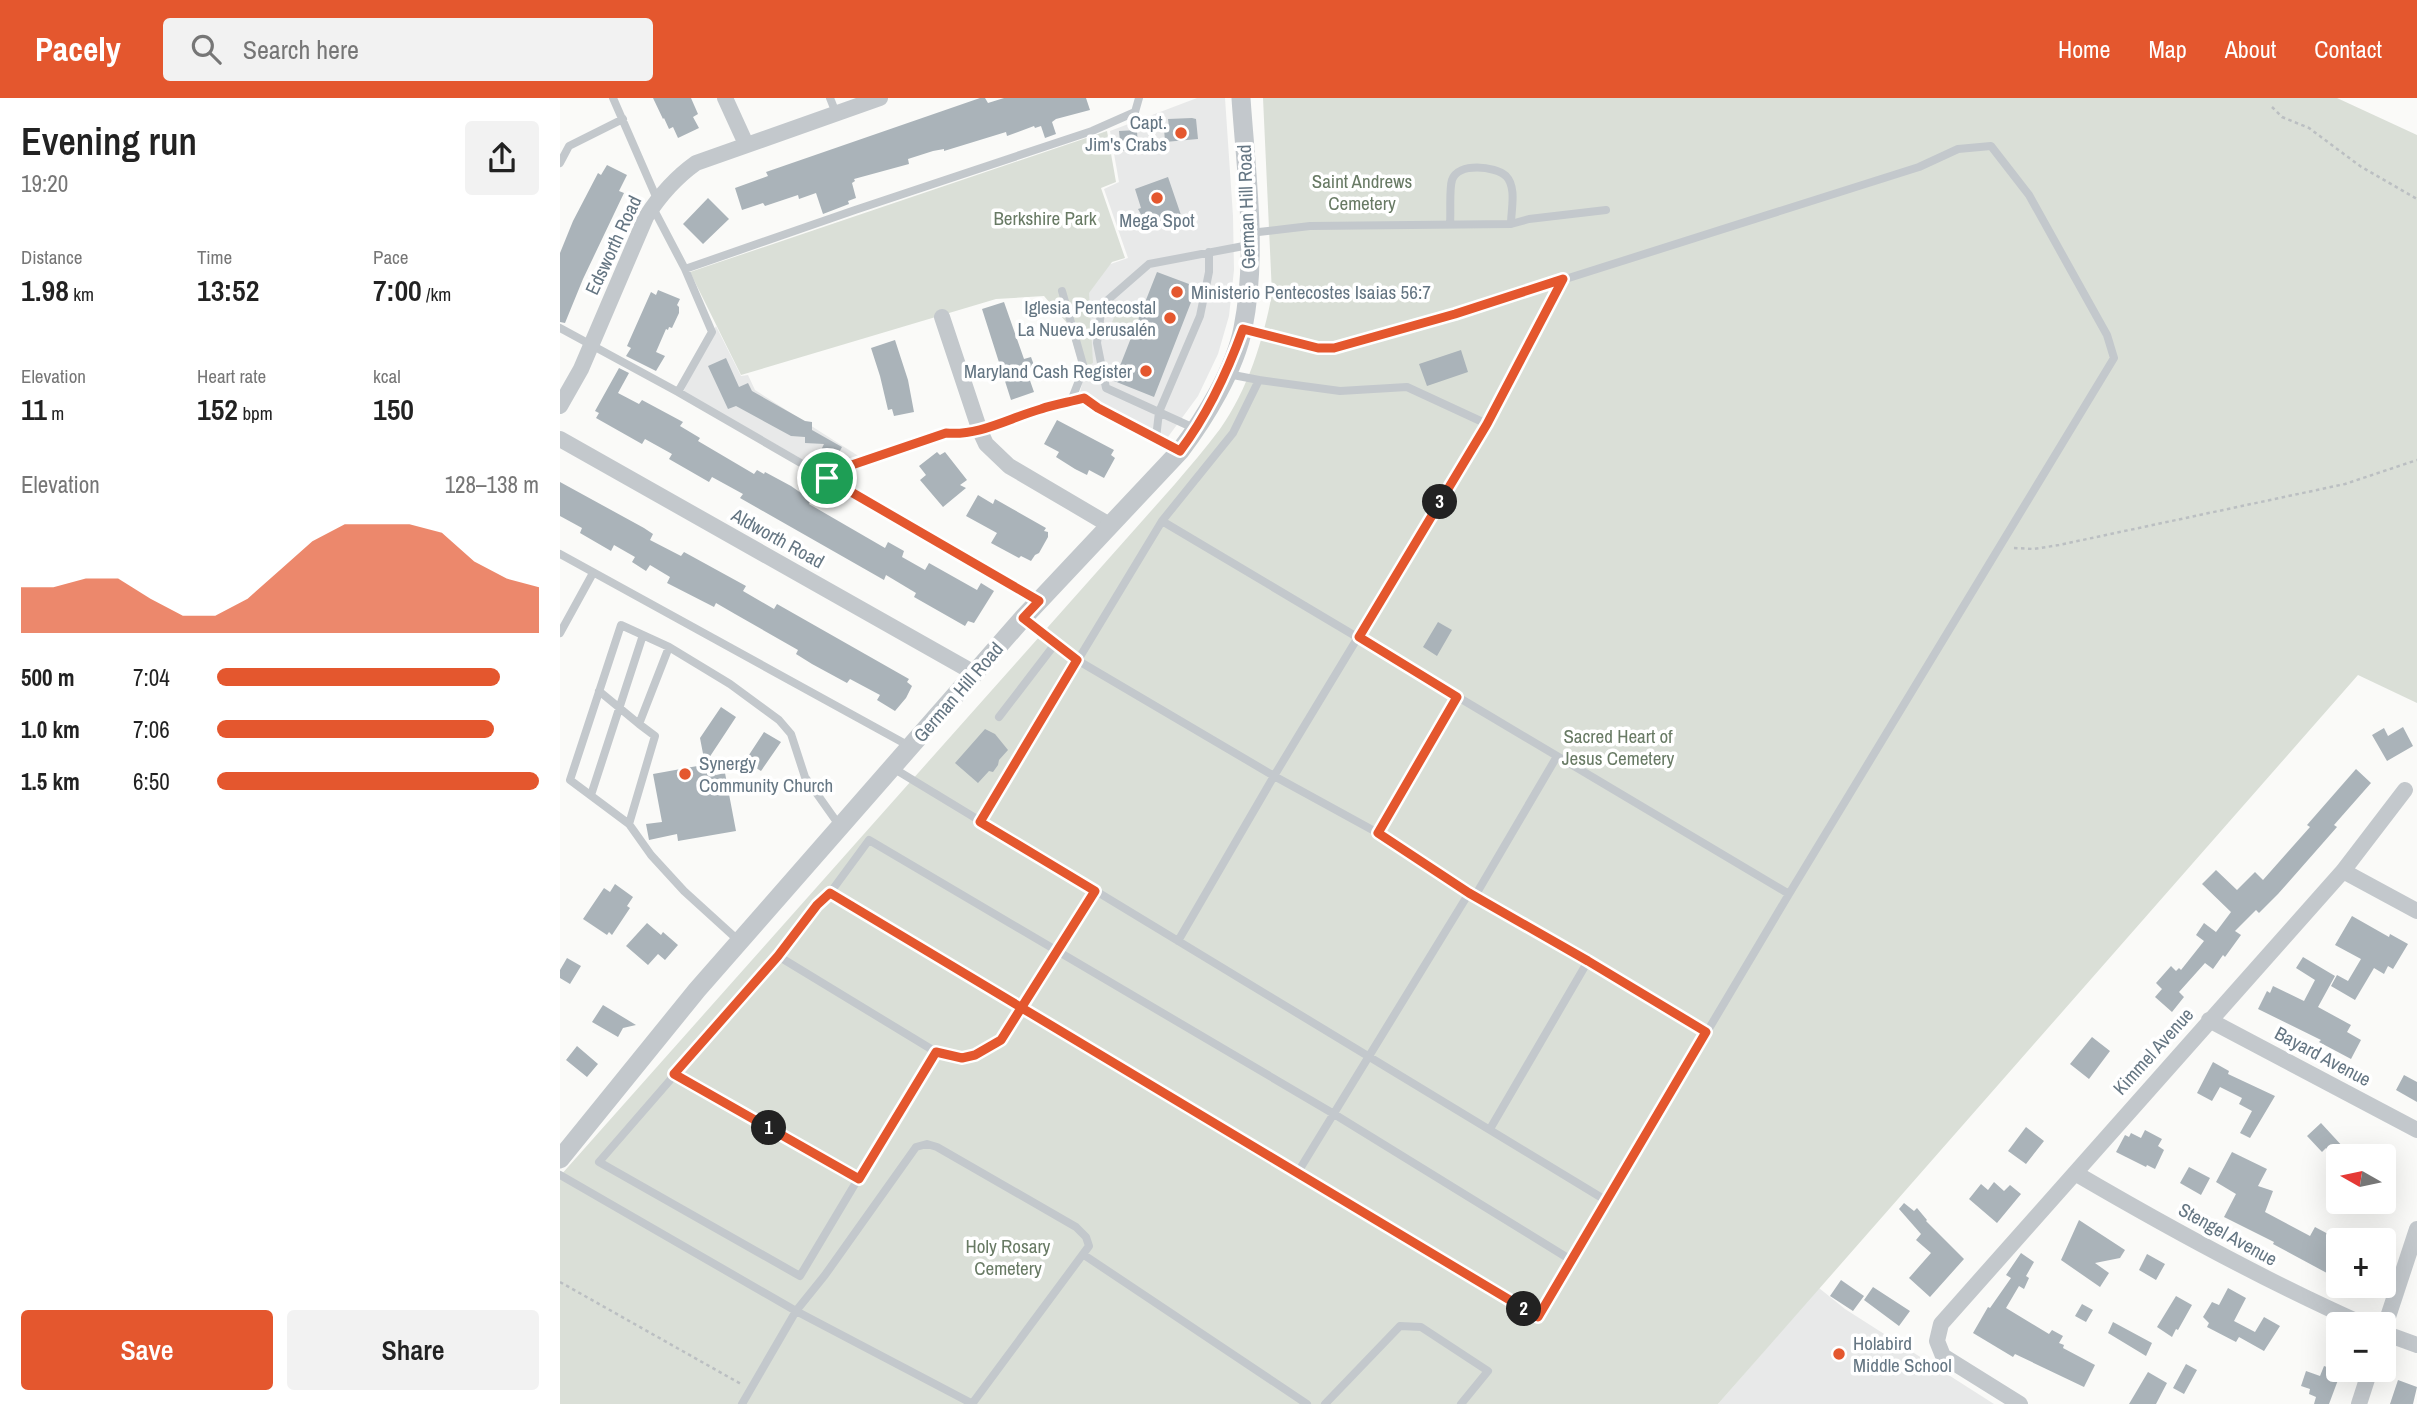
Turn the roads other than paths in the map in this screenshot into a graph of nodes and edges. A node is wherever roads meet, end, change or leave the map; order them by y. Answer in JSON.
{"nodes":[{"id":1,"x":613,"y":98,"type":"edge"},
{"id":2,"x":726,"y":98,"type":"edge"},
{"id":3,"x":880,"y":98,"type":"edge"},
{"id":4,"x":1139,"y":98,"type":"edge"},
{"id":5,"x":1241,"y":98,"type":"edge"},
{"id":6,"x":833,"y":106,"type":"edge"},
{"id":7,"x":623,"y":119,"type":"junction"},
{"id":8,"x":746,"y":144,"type":"junction"},
{"id":9,"x":560,"y":163,"type":"edge"},
{"id":10,"x":655,"y":203,"type":"junction"},
{"id":11,"x":1606,"y":210,"type":"dead end"},
{"id":12,"x":1450,"y":224,"type":"junction"},
{"id":13,"x":1511,"y":224,"type":"junction"},
{"id":14,"x":1249,"y":239,"type":"junction"},
{"id":15,"x":1209,"y":253,"type":"junction"},
{"id":16,"x":685,"y":269,"type":"junction"},
{"id":17,"x":1563,"y":279,"type":"junction"},
{"id":18,"x":1062,"y":291,"type":"dead end"},
{"id":19,"x":943,"y":317,"type":"dead end"},
{"id":20,"x":560,"y":328,"type":"edge"},
{"id":21,"x":1243,"y":329,"type":"junction"},
{"id":22,"x":591,"y":346,"type":"junction"},
{"id":23,"x":1226,"y":373,"type":"junction"},
{"id":24,"x":1259,"y":380,"type":"junction"},
{"id":25,"x":678,"y":392,"type":"junction"},
{"id":26,"x":1071,"y":401,"type":"junction"},
{"id":27,"x":560,"y":406,"type":"edge"},
{"id":28,"x":1159,"y":412,"type":"junction"},
{"id":29,"x":1487,"y":424,"type":"junction"},
{"id":30,"x":1197,"y":429,"type":"junction"},
{"id":31,"x":980,"y":431,"type":"junction"},
{"id":32,"x":1156,"y":438,"type":"junction"},
{"id":33,"x":560,"y":439,"type":"edge"},
{"id":34,"x":1180,"y":451,"type":"junction"},
{"id":35,"x":1162,"y":521,"type":"junction"},
{"id":36,"x":1111,"y":526,"type":"junction"},
{"id":37,"x":560,"y":554,"type":"edge"},
{"id":38,"x":593,"y":573,"type":"junction"},
{"id":39,"x":1039,"y":601,"type":"junction"},
{"id":40,"x":1023,"y":618,"type":"junction"},
{"id":41,"x":560,"y":633,"type":"edge"},
{"id":42,"x":643,"y":635,"type":"junction"},
{"id":43,"x":1359,"y":637,"type":"junction"},
{"id":44,"x":1055,"y":644,"type":"junction"},
{"id":45,"x":669,"y":647,"type":"junction"},
{"id":46,"x":1077,"y":660,"type":"junction"},
{"id":47,"x":976,"y":674,"type":"junction"},
{"id":48,"x":599,"y":691,"type":"junction"},
{"id":49,"x":1457,"y":697,"type":"junction"},
{"id":50,"x":621,"y":709,"type":"junction"},
{"id":51,"x":999,"y":717,"type":"dead end"},
{"id":52,"x":639,"y":724,"type":"junction"},
{"id":53,"x":911,"y":747,"type":"junction"},
{"id":54,"x":1556,"y":758,"type":"junction"},
{"id":55,"x":893,"y":768,"type":"junction"},
{"id":56,"x":1274,"y":776,"type":"junction"},
{"id":57,"x":2405,"y":790,"type":"dead end"},
{"id":58,"x":591,"y":795,"type":"junction"},
{"id":59,"x":980,"y":822,"type":"junction"},
{"id":60,"x":629,"y":824,"type":"junction"},
{"id":61,"x":840,"y":828,"type":"junction"},
{"id":62,"x":1378,"y":833,"type":"junction"},
{"id":63,"x":2343,"y":871,"type":"junction"},
{"id":64,"x":1095,"y":891,"type":"junction"},
{"id":65,"x":830,"y":893,"type":"junction"},
{"id":66,"x":1472,"y":894,"type":"junction"},
{"id":67,"x":1788,"y":894,"type":"junction"},
{"id":68,"x":2417,"y":911,"type":"edge"},
{"id":69,"x":1178,"y":941,"type":"junction"},
{"id":70,"x":740,"y":942,"type":"junction"},
{"id":71,"x":1057,"y":951,"type":"junction"},
{"id":72,"x":778,"y":956,"type":"junction"},
{"id":73,"x":1588,"y":961,"type":"junction"},
{"id":74,"x":1020,"y":1009,"type":"junction"},
{"id":75,"x":2209,"y":1020,"type":"junction"},
{"id":76,"x":1706,"y":1032,"type":"junction"},
{"id":77,"x":936,"y":1052,"type":"junction"},
{"id":78,"x":1369,"y":1056,"type":"junction"},
{"id":79,"x":674,"y":1074,"type":"junction"},
{"id":80,"x":1334,"y":1114,"type":"junction"},
{"id":81,"x":1490,"y":1129,"type":"junction"},
{"id":82,"x":2417,"y":1130,"type":"edge"},
{"id":83,"x":560,"y":1158,"type":"edge"},
{"id":84,"x":1298,"y":1172,"type":"junction"},
{"id":85,"x":2075,"y":1173,"type":"junction"},
{"id":86,"x":560,"y":1175,"type":"edge"},
{"id":87,"x":859,"y":1179,"type":"junction"},
{"id":88,"x":1607,"y":1201,"type":"junction"},
{"id":89,"x":2417,"y":1229,"type":"edge"},
{"id":90,"x":1084,"y":1255,"type":"junction"},
{"id":91,"x":1572,"y":1260,"type":"junction"},
{"id":92,"x":796,"y":1311,"type":"junction"},
{"id":93,"x":2335,"y":1312,"type":"edge"},
{"id":94,"x":2390,"y":1312,"type":"edge"},
{"id":95,"x":2396,"y":1336,"type":"edge"},
{"id":96,"x":2417,"y":1345,"type":"edge"},
{"id":97,"x":2366,"y":1382,"type":"edge"},
{"id":98,"x":742,"y":1404,"type":"edge"},
{"id":99,"x":972,"y":1404,"type":"edge"},
{"id":100,"x":1307,"y":1404,"type":"edge"},
{"id":101,"x":1325,"y":1404,"type":"edge"},
{"id":102,"x":1461,"y":1404,"type":"edge"},
{"id":103,"x":2020,"y":1404,"type":"edge"},
{"id":104,"x":2359,"y":1404,"type":"edge"}],
"edges":[{"from":1,"to":7,"type":"lane"},
{"from":2,"to":8,"type":"street"},
{"from":3,"to":6,"type":"street","name":"Edsworth Road"},
{"from":4,"to":16,"type":"lane"},
{"from":5,"to":14,"type":"street","name":"German Hill Road"},
{"from":6,"to":8,"type":"street","name":"Edsworth Road"},
{"from":7,"to":9,"type":"lane"},
{"from":7,"to":10,"type":"lane"},
{"from":8,"to":10,"type":"street","name":"Edsworth Road"},
{"from":10,"to":16,"type":"lane"},
{"from":10,"to":22,"type":"street","name":"Edsworth Road"},
{"from":11,"to":13,"type":"lane"},
{"from":12,"to":13,"type":"lane"},
{"from":12,"to":13,"type":"lane"},
{"from":12,"to":14,"type":"lane"},
{"from":14,"to":15,"type":"lane"},
{"from":14,"to":21,"type":"street","name":"German Hill Road"},
{"from":15,"to":28,"type":"lane"},
{"from":15,"to":28,"type":"lane"},
{"from":16,"to":25,"type":"lane"},
{"from":17,"to":21,"type":"lane"},
{"from":17,"to":29,"type":"lane"},
{"from":17,"to":67,"type":"lane"},
{"from":18,"to":26,"type":"lane"},
{"from":19,"to":31,"type":"street"},
{"from":20,"to":22,"type":"lane"},
{"from":21,"to":23,"type":"street","name":"German Hill Road"},
{"from":22,"to":25,"type":"lane"},
{"from":22,"to":27,"type":"street","name":"Edsworth Road"},
{"from":23,"to":24,"type":"lane"},
{"from":23,"to":30,"type":"street","name":"German Hill Road"},
{"from":24,"to":29,"type":"lane"},
{"from":24,"to":35,"type":"lane"},
{"from":25,"to":39,"type":"lane"},
{"from":26,"to":31,"type":"lane"},
{"from":26,"to":32,"type":"lane"},
{"from":28,"to":30,"type":"lane"},
{"from":28,"to":32,"type":"lane"},
{"from":29,"to":43,"type":"lane"},
{"from":30,"to":34,"type":"street","name":"German Hill Road"},
{"from":31,"to":36,"type":"street"},
{"from":32,"to":34,"type":"lane"},
{"from":33,"to":47,"type":"street","name":"Aldworth Road"},
{"from":34,"to":36,"type":"street","name":"German Hill Road"},
{"from":35,"to":43,"type":"lane"},
{"from":35,"to":46,"type":"lane"},
{"from":36,"to":39,"type":"street","name":"German Hill Road"},
{"from":37,"to":38,"type":"lane"},
{"from":38,"to":41,"type":"lane"},
{"from":38,"to":53,"type":"lane"},
{"from":39,"to":40,"type":"street","name":"German Hill Road"},
{"from":40,"to":44,"type":"lane"},
{"from":40,"to":47,"type":"street","name":"German Hill Road"},
{"from":42,"to":45,"type":"lane"},
{"from":42,"to":48,"type":"lane"},
{"from":42,"to":50,"type":"lane"},
{"from":43,"to":49,"type":"lane"},
{"from":43,"to":56,"type":"lane"},
{"from":44,"to":46,"type":"lane"},
{"from":44,"to":51,"type":"lane"},
{"from":45,"to":52,"type":"lane"},
{"from":45,"to":61,"type":"lane"},
{"from":46,"to":56,"type":"lane"},
{"from":46,"to":59,"type":"lane"},
{"from":47,"to":53,"type":"street","name":"German Hill Road"},
{"from":48,"to":50,"type":"lane"},
{"from":48,"to":58,"type":"lane"},
{"from":49,"to":54,"type":"lane"},
{"from":49,"to":62,"type":"lane"},
{"from":50,"to":52,"type":"lane"},
{"from":50,"to":58,"type":"lane"},
{"from":52,"to":60,"type":"lane"},
{"from":53,"to":55,"type":"street","name":"German Hill Road"},
{"from":54,"to":66,"type":"lane"},
{"from":54,"to":67,"type":"lane"},
{"from":55,"to":59,"type":"lane"},
{"from":55,"to":61,"type":"street","name":"German Hill Road"},
{"from":56,"to":62,"type":"lane"},
{"from":56,"to":69,"type":"lane"},
{"from":57,"to":63,"type":"street","name":"Kimmel Avenue"},
{"from":58,"to":60,"type":"lane"},
{"from":59,"to":64,"type":"lane"},
{"from":60,"to":70,"type":"lane"},
{"from":61,"to":70,"type":"street","name":"German Hill Road"},
{"from":62,"to":66,"type":"lane"},
{"from":63,"to":68,"type":"street"},
{"from":63,"to":75,"type":"street","name":"Kimmel Avenue"},
{"from":64,"to":69,"type":"lane"},
{"from":64,"to":71,"type":"lane"},
{"from":65,"to":71,"type":"lane"},
{"from":65,"to":72,"type":"lane"},
{"from":65,"to":74,"type":"lane"},
{"from":66,"to":73,"type":"lane"},
{"from":66,"to":78,"type":"lane"},
{"from":67,"to":76,"type":"lane"},
{"from":69,"to":78,"type":"lane"},
{"from":70,"to":83,"type":"street","name":"German Hill Road"},
{"from":71,"to":74,"type":"lane"},
{"from":71,"to":80,"type":"lane"},
{"from":72,"to":77,"type":"lane"},
{"from":72,"to":79,"type":"lane"},
{"from":73,"to":76,"type":"lane"},
{"from":73,"to":81,"type":"lane"},
{"from":74,"to":77,"type":"lane"},
{"from":74,"to":84,"type":"lane"},
{"from":75,"to":82,"type":"street","name":"Bayard Avenue"},
{"from":75,"to":85,"type":"street","name":"Kimmel Avenue"},
{"from":76,"to":88,"type":"lane"},
{"from":77,"to":87,"type":"lane"},
{"from":78,"to":80,"type":"lane"},
{"from":78,"to":81,"type":"lane"},
{"from":79,"to":87,"type":"lane"},
{"from":79,"to":87,"type":"lane"},
{"from":80,"to":84,"type":"lane"},
{"from":80,"to":91,"type":"lane"},
{"from":81,"to":88,"type":"lane"},
{"from":84,"to":91,"type":"lane"},
{"from":85,"to":93,"type":"street","name":"Stengel Avenue"},
{"from":85,"to":103,"type":"street","name":"Kimmel Avenue"},
{"from":86,"to":92,"type":"lane"},
{"from":88,"to":91,"type":"lane"},
{"from":89,"to":94,"type":"street"},
{"from":90,"to":92,"type":"lane"},
{"from":90,"to":99,"type":"lane"},
{"from":90,"to":100,"type":"lane"},
{"from":92,"to":98,"type":"lane"},
{"from":92,"to":99,"type":"lane"},
{"from":95,"to":96,"type":"street"},
{"from":97,"to":104,"type":"street"},
{"from":101,"to":102,"type":"lane"}]}
